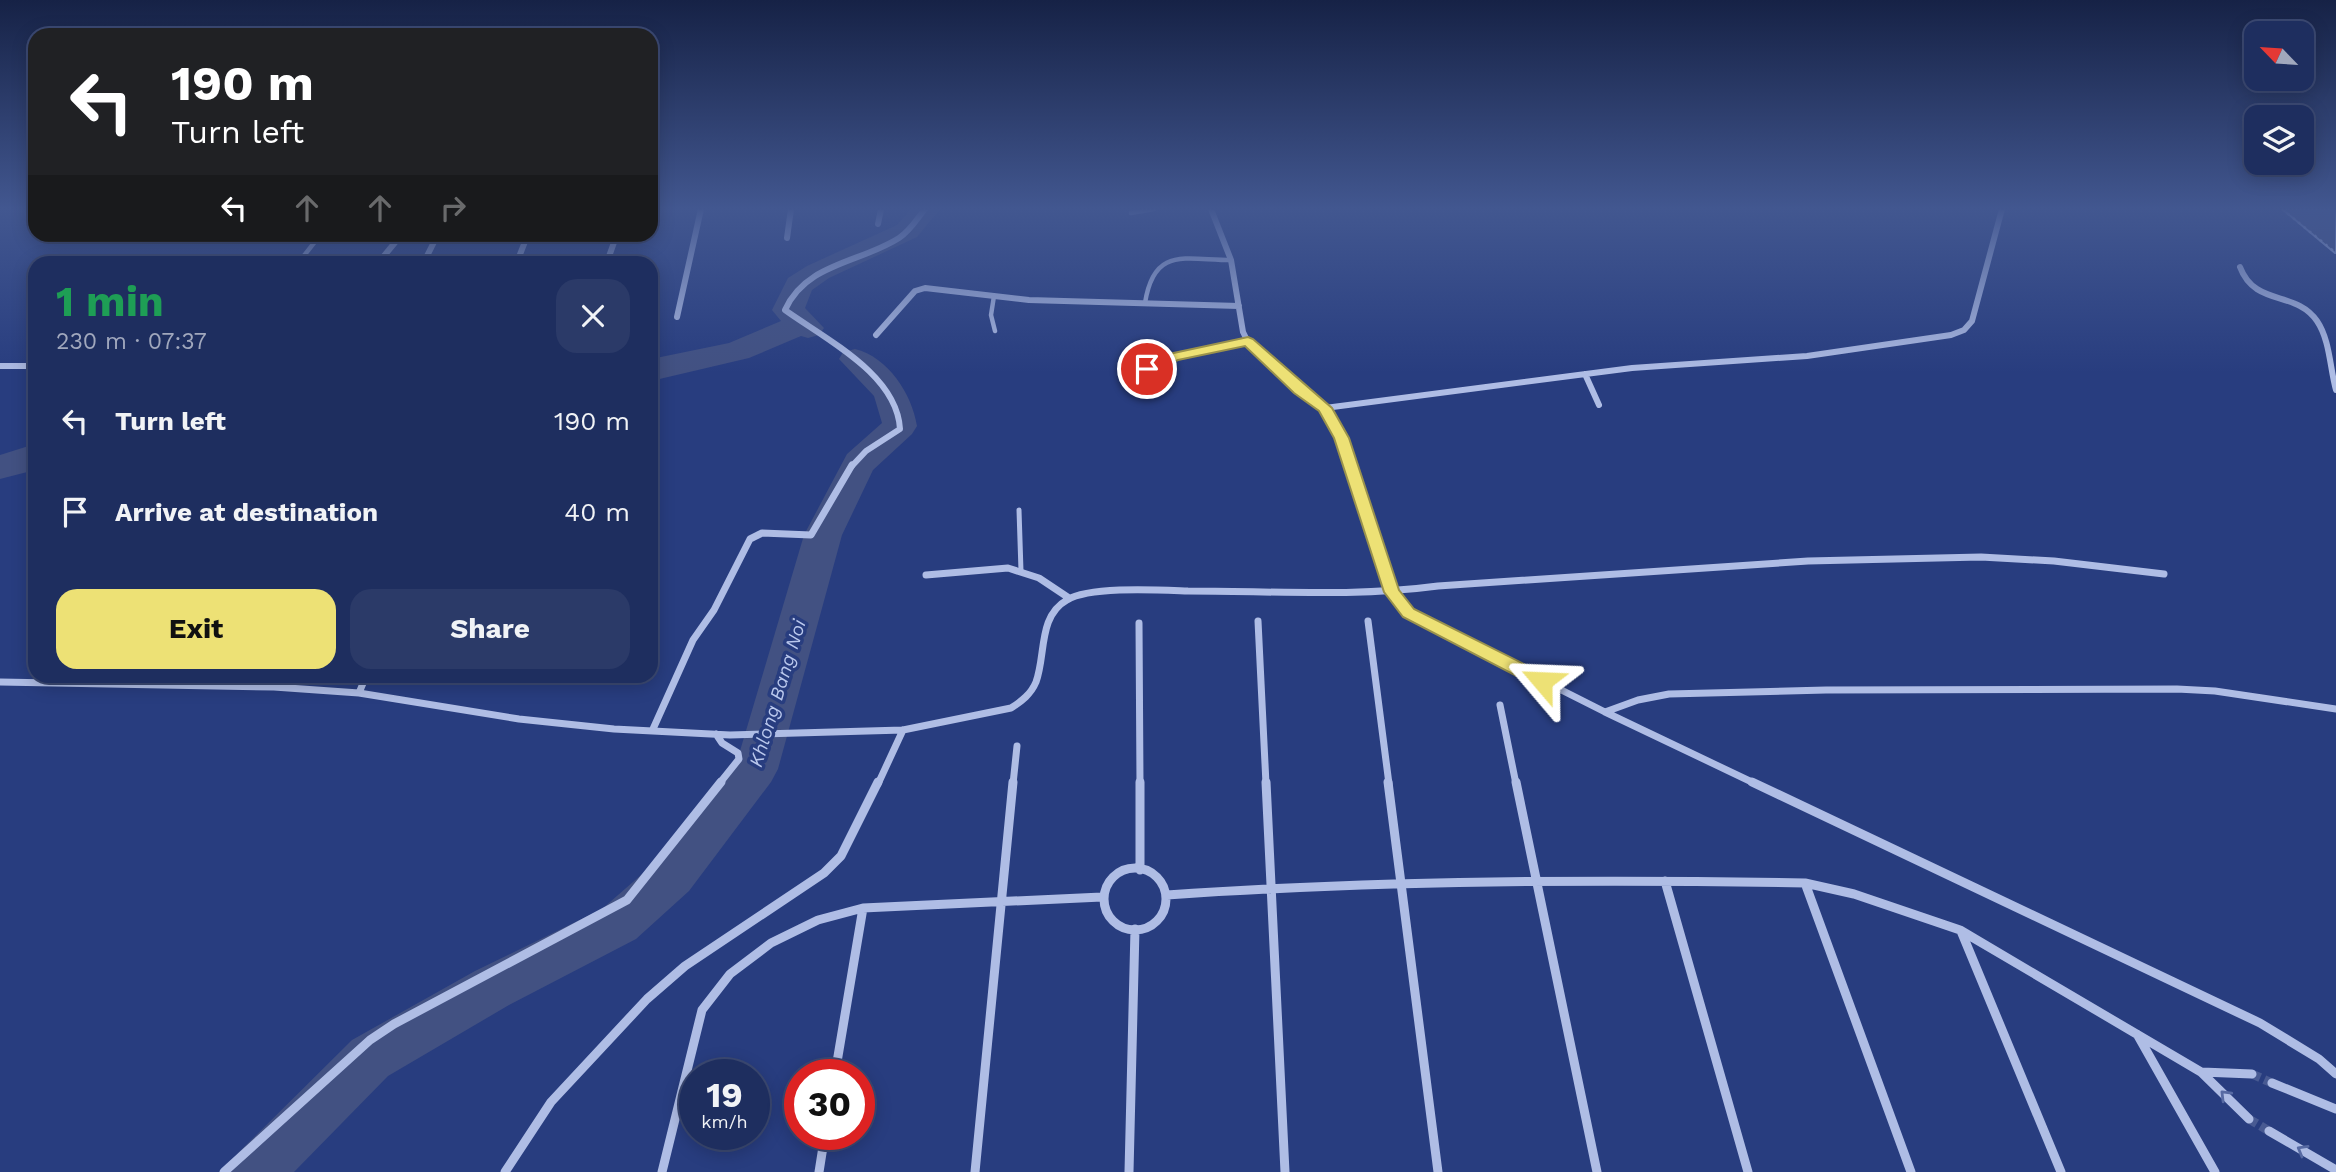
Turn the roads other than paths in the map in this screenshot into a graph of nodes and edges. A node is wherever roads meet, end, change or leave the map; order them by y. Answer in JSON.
{"nodes":[{"id":1,"x":689,"y":264,"type":"edge"},
{"id":2,"x":842,"y":264,"type":"edge"},
{"id":3,"x":1161,"y":264,"type":"edge"},
{"id":4,"x":1232,"y":264,"type":"edge"},
{"id":5,"x":1987,"y":264,"type":"edge"},
{"id":6,"x":2240,"y":267,"type":"dead end"},
{"id":7,"x":994,"y":296,"type":"junction"},
{"id":8,"x":1145,"y":303,"type":"junction"},
{"id":9,"x":1239,"y":306,"type":"junction"},
{"id":10,"x":677,"y":317,"type":"dead end"},
{"id":11,"x":995,"y":331,"type":"dead end"},
{"id":12,"x":876,"y":335,"type":"dead end"},
{"id":13,"x":1248,"y":342,"type":"junction"},
{"id":14,"x":0,"y":366,"type":"edge"},
{"id":15,"x":28,"y":366,"type":"edge"},
{"id":16,"x":1147,"y":369,"type":"dead end"},
{"id":17,"x":1585,"y":374,"type":"junction"},
{"id":18,"x":2336,"y":390,"type":"edge"},
{"id":19,"x":1599,"y":405,"type":"dead end"},
{"id":20,"x":1325,"y":408,"type":"junction"},
{"id":21,"x":1019,"y":510,"type":"dead end"},
{"id":22,"x":1021,"y":571,"type":"junction"},
{"id":23,"x":2164,"y":574,"type":"dead end"},
{"id":24,"x":926,"y":575,"type":"dead end"},
{"id":25,"x":1392,"y":592,"type":"junction"},
{"id":26,"x":1069,"y":598,"type":"junction"},
{"id":27,"x":1258,"y":621,"type":"dead end"},
{"id":28,"x":1368,"y":621,"type":"dead end"},
{"id":29,"x":1139,"y":623,"type":"dead end"},
{"id":30,"x":0,"y":682,"type":"edge"},
{"id":31,"x":28,"y":683,"type":"edge"},
{"id":32,"x":55,"y":683,"type":"edge"},
{"id":33,"x":363,"y":683,"type":"edge"},
{"id":34,"x":359,"y":693,"type":"junction"},
{"id":35,"x":1500,"y":705,"type":"dead end"},
{"id":36,"x":2336,"y":709,"type":"edge"},
{"id":37,"x":1605,"y":712,"type":"junction"},
{"id":38,"x":653,"y":729,"type":"junction"},
{"id":39,"x":903,"y":730,"type":"junction"},
{"id":40,"x":716,"y":734,"type":"junction"},
{"id":41,"x":1017,"y":746,"type":"dead end"},
{"id":42,"x":1140,"y":870,"type":"junction"},
{"id":43,"x":1538,"y":881,"type":"junction"},
{"id":44,"x":1665,"y":881,"type":"junction"},
{"id":45,"x":1400,"y":882,"type":"junction"},
{"id":46,"x":1805,"y":883,"type":"junction"},
{"id":47,"x":1270,"y":887,"type":"junction"},
{"id":48,"x":1167,"y":895,"type":"junction"},
{"id":49,"x":1102,"y":897,"type":"junction"},
{"id":50,"x":999,"y":904,"type":"junction"},
{"id":51,"x":863,"y":908,"type":"junction"},
{"id":52,"x":1135,"y":929,"type":"junction"},
{"id":53,"x":1960,"y":930,"type":"junction"},
{"id":54,"x":2137,"y":1033,"type":"junction"},
{"id":55,"x":838,"y":1059,"type":"edge"},
{"id":56,"x":2201,"y":1072,"type":"junction"},
{"id":57,"x":2252,"y":1074,"type":"tunnel mouth"},
{"id":58,"x":2336,"y":1074,"type":"edge"},
{"id":59,"x":2272,"y":1083,"type":"tunnel mouth"},
{"id":60,"x":2336,"y":1109,"type":"edge"},
{"id":61,"x":2249,"y":1119,"type":"tunnel mouth"},
{"id":62,"x":2269,"y":1131,"type":"tunnel mouth"},
{"id":63,"x":822,"y":1150,"type":"edge"},
{"id":64,"x":2336,"y":1170,"type":"edge"},
{"id":65,"x":224,"y":1172,"type":"edge"},
{"id":66,"x":505,"y":1172,"type":"edge"},
{"id":67,"x":662,"y":1172,"type":"edge"},
{"id":68,"x":819,"y":1172,"type":"edge"},
{"id":69,"x":975,"y":1172,"type":"edge"},
{"id":70,"x":1129,"y":1172,"type":"edge"},
{"id":71,"x":1285,"y":1172,"type":"edge"},
{"id":72,"x":1438,"y":1172,"type":"edge"},
{"id":73,"x":1597,"y":1172,"type":"edge"},
{"id":74,"x":1748,"y":1172,"type":"edge"},
{"id":75,"x":1911,"y":1172,"type":"edge"},
{"id":76,"x":2061,"y":1172,"type":"edge"},
{"id":77,"x":2214,"y":1172,"type":"edge"}],
"edges":[{"from":1,"to":10,"type":"street"},
{"from":2,"to":38,"type":"street"},
{"from":3,"to":8,"type":"lane"},
{"from":4,"to":9,"type":"street"},
{"from":5,"to":17,"type":"street"},
{"from":6,"to":18,"type":"street"},
{"from":7,"to":8,"type":"street"},
{"from":7,"to":11,"type":"lane"},
{"from":7,"to":12,"type":"street"},
{"from":8,"to":9,"type":"street"},
{"from":9,"to":13,"type":"street"},
{"from":13,"to":16,"type":"lane"},
{"from":13,"to":20,"type":"street"},
{"from":14,"to":15,"type":"street"},
{"from":17,"to":19,"type":"street"},
{"from":17,"to":20,"type":"street"},
{"from":20,"to":25,"type":"street"},
{"from":21,"to":22,"type":"lane"},
{"from":22,"to":24,"type":"street"},
{"from":22,"to":26,"type":"street"},
{"from":23,"to":25,"type":"street"},
{"from":25,"to":26,"type":"street"},
{"from":25,"to":37,"type":"street"},
{"from":26,"to":39,"type":"street"},
{"from":27,"to":47,"type":"street"},
{"from":28,"to":45,"type":"street"},
{"from":29,"to":42,"type":"street"},
{"from":30,"to":31,"type":"street"},
{"from":32,"to":34,"type":"street"},
{"from":33,"to":34,"type":"street"},
{"from":34,"to":38,"type":"street"},
{"from":35,"to":43,"type":"street"},
{"from":36,"to":37,"type":"street"},
{"from":37,"to":58,"type":"street"},
{"from":38,"to":40,"type":"street"},
{"from":39,"to":40,"type":"street"},
{"from":39,"to":66,"type":"street"},
{"from":40,"to":65,"type":"street"},
{"from":41,"to":50,"type":"street"},
{"from":42,"to":48,"type":"street"},
{"from":42,"to":49,"type":"street"},
{"from":43,"to":44,"type":"street"},
{"from":43,"to":45,"type":"street"},
{"from":43,"to":73,"type":"street"},
{"from":44,"to":46,"type":"street"},
{"from":44,"to":74,"type":"street"},
{"from":45,"to":47,"type":"street"},
{"from":45,"to":72,"type":"street"},
{"from":46,"to":53,"type":"street"},
{"from":46,"to":75,"type":"street"},
{"from":47,"to":48,"type":"street"},
{"from":47,"to":71,"type":"street"},
{"from":48,"to":52,"type":"street"},
{"from":49,"to":50,"type":"street"},
{"from":49,"to":52,"type":"street"},
{"from":50,"to":51,"type":"street"},
{"from":50,"to":69,"type":"street"},
{"from":51,"to":55,"type":"street"},
{"from":51,"to":67,"type":"street"},
{"from":52,"to":70,"type":"street"},
{"from":53,"to":54,"type":"street"},
{"from":53,"to":76,"type":"street"},
{"from":54,"to":56,"type":"street"},
{"from":54,"to":77,"type":"street"},
{"from":56,"to":57,"type":"street"},
{"from":61,"to":56,"type":"street","one_way":true},
{"from":59,"to":60,"type":"street"},
{"from":64,"to":62,"type":"street","one_way":true},
{"from":63,"to":68,"type":"street"}]}
